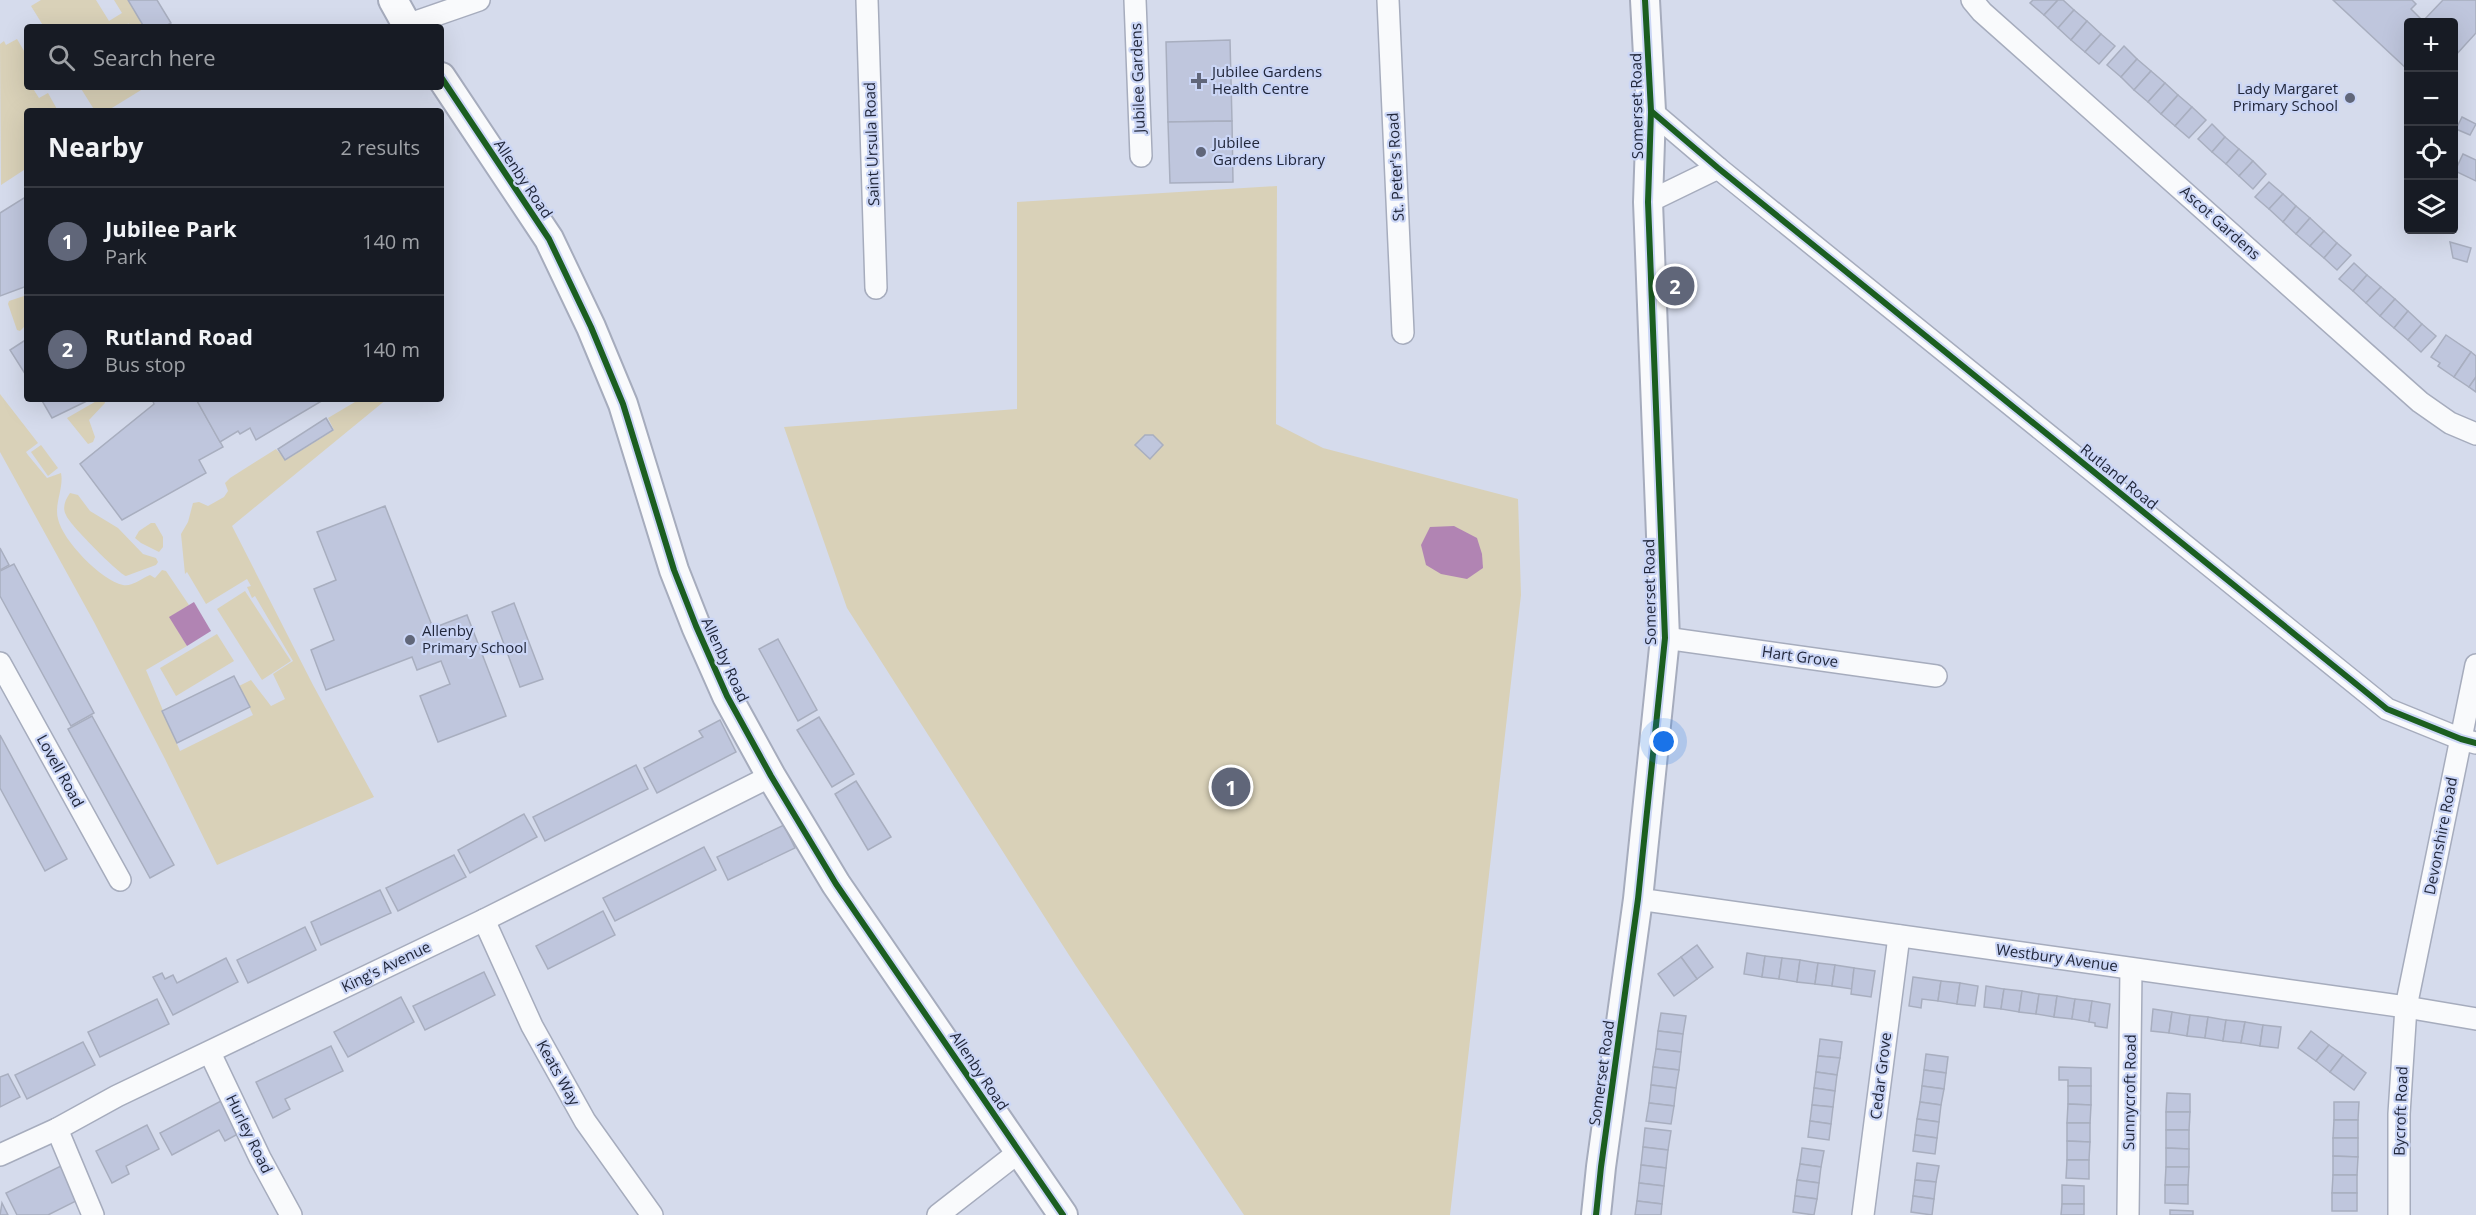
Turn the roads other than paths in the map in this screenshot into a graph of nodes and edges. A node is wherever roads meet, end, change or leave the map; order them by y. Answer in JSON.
{"nodes":[{"id":1,"x":393,"y":0,"type":"edge"},
{"id":2,"x":479,"y":0,"type":"edge"},
{"id":3,"x":867,"y":0,"type":"edge"},
{"id":4,"x":1135,"y":0,"type":"edge"},
{"id":5,"x":1388,"y":0,"type":"edge"},
{"id":6,"x":1646,"y":0,"type":"edge"},
{"id":7,"x":1972,"y":0,"type":"edge"},
{"id":8,"x":407,"y":24,"type":"edge"},
{"id":9,"x":413,"y":24,"type":"edge"},
{"id":10,"x":444,"y":82,"type":"edge"},
{"id":11,"x":1651,"y":111,"type":"junction"},
{"id":12,"x":1141,"y":156,"type":"dead end"},
{"id":13,"x":1718,"y":168,"type":"junction"},
{"id":14,"x":1648,"y":202,"type":"junction"},
{"id":15,"x":876,"y":288,"type":"dead end"},
{"id":16,"x":1403,"y":333,"type":"dead end"},
{"id":17,"x":2476,"y":434,"type":"edge"},
{"id":18,"x":1665,"y":638,"type":"junction"},
{"id":19,"x":2476,"y":665,"type":"edge"},
{"id":20,"x":2,"y":672,"type":"edge"},
{"id":21,"x":1936,"y":676,"type":"dead end"},
{"id":22,"x":2468,"y":741,"type":"edge"},
{"id":23,"x":771,"y":776,"type":"junction"},
{"id":24,"x":120,"y":880,"type":"dead end"},
{"id":25,"x":1638,"y":898,"type":"junction"},
{"id":26,"x":484,"y":920,"type":"junction"},
{"id":27,"x":1899,"y":936,"type":"junction"},
{"id":28,"x":2132,"y":969,"type":"junction"},
{"id":29,"x":2406,"y":1007,"type":"junction"},
{"id":30,"x":2476,"y":1019,"type":"edge"},
{"id":31,"x":210,"y":1053,"type":"junction"},
{"id":32,"x":57,"y":1129,"type":"junction"},
{"id":33,"x":1020,"y":1151,"type":"junction"},
{"id":34,"x":0,"y":1155,"type":"edge"},
{"id":35,"x":93,"y":1215,"type":"edge"},
{"id":36,"x":291,"y":1215,"type":"edge"},
{"id":37,"x":652,"y":1215,"type":"edge"},
{"id":38,"x":938,"y":1215,"type":"edge"},
{"id":39,"x":1063,"y":1215,"type":"edge"},
{"id":40,"x":1596,"y":1215,"type":"edge"},
{"id":41,"x":1863,"y":1215,"type":"edge"},
{"id":42,"x":2128,"y":1215,"type":"edge"},
{"id":43,"x":2399,"y":1215,"type":"edge"}],
"edges":[{"from":1,"to":8,"type":"street"},
{"from":2,"to":9,"type":"street"},
{"from":3,"to":15,"type":"street","name":"Saint Ursula Road"},
{"from":4,"to":12,"type":"street","name":"Jubilee Gardens"},
{"from":5,"to":16,"type":"street","name":"St. Peter's Road"},
{"from":6,"to":11,"type":"street","name":"Somerset Road"},
{"from":7,"to":17,"type":"street","name":"Ascot Gardens"},
{"from":10,"to":23,"type":"street","name":"Allenby Road"},
{"from":11,"to":13,"type":"street","name":"Rutland Road"},
{"from":11,"to":14,"type":"street","name":"Somerset Road"},
{"from":13,"to":14,"type":"street"},
{"from":13,"to":22,"type":"street","name":"Rutland Road"},
{"from":14,"to":18,"type":"street","name":"Somerset Road"},
{"from":18,"to":21,"type":"street","name":"Hart Grove"},
{"from":18,"to":25,"type":"street","name":"Somerset Road"},
{"from":19,"to":22,"type":"street","name":"Devonshire Road"},
{"from":20,"to":24,"type":"street","name":"Lovell Road"},
{"from":22,"to":29,"type":"street","name":"Devonshire Road"},
{"from":23,"to":26,"type":"street","name":"King's Avenue"},
{"from":23,"to":33,"type":"street","name":"Allenby Road"},
{"from":25,"to":27,"type":"street","name":"Westbury Avenue"},
{"from":25,"to":40,"type":"street","name":"Somerset Road"},
{"from":26,"to":31,"type":"street","name":"King's Avenue"},
{"from":26,"to":37,"type":"street","name":"Keats Way"},
{"from":27,"to":28,"type":"street","name":"Westbury Avenue"},
{"from":27,"to":41,"type":"street","name":"Cedar Grove"},
{"from":28,"to":29,"type":"street","name":"Westbury Avenue"},
{"from":28,"to":42,"type":"street","name":"Sunnycroft Road"},
{"from":29,"to":30,"type":"street","name":"Westbury Avenue"},
{"from":29,"to":43,"type":"street","name":"Bycroft Road"},
{"from":31,"to":32,"type":"street","name":"King's Avenue"},
{"from":31,"to":36,"type":"street","name":"Hurley Road"},
{"from":32,"to":34,"type":"street","name":"King's Avenue"},
{"from":32,"to":35,"type":"street"},
{"from":33,"to":38,"type":"street"},
{"from":33,"to":39,"type":"street","name":"Allenby Road"}]}
